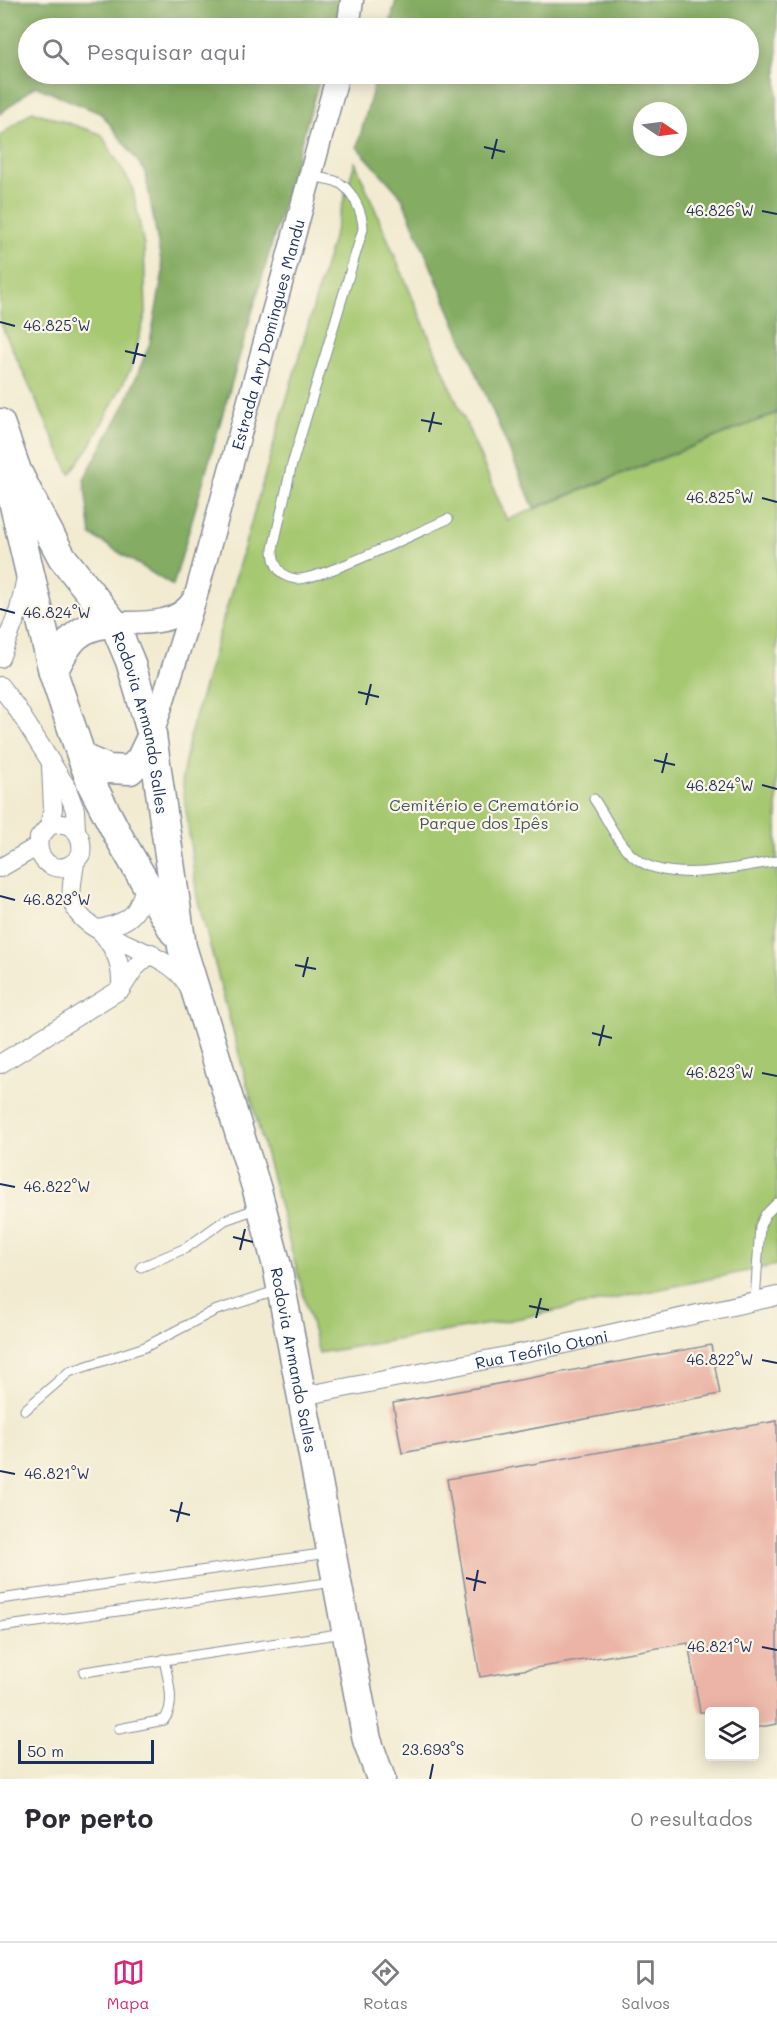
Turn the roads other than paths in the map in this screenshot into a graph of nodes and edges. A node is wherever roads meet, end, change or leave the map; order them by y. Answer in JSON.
{"nodes":[{"id":1,"x":352,"y":0,"type":"edge"},
{"id":2,"x":349,"y":18,"type":"edge"},
{"id":3,"x":335,"y":84,"type":"edge"},
{"id":4,"x":312,"y":176,"type":"junction"},
{"id":5,"x":0,"y":423,"type":"edge"},
{"id":6,"x":0,"y":436,"type":"edge"},
{"id":7,"x":448,"y":519,"type":"dead end"},
{"id":8,"x":28,"y":566,"type":"junction"},
{"id":9,"x":196,"y":595,"type":"junction"},
{"id":10,"x":114,"y":623,"type":"junction"},
{"id":11,"x":8,"y":640,"type":"junction"},
{"id":12,"x":46,"y":641,"type":"junction"},
{"id":13,"x":0,"y":658,"type":"edge"},
{"id":14,"x":53,"y":672,"type":"junction"},
{"id":15,"x":0,"y":686,"type":"edge"},
{"id":16,"x":152,"y":735,"type":"junction"},
{"id":17,"x":82,"y":758,"type":"junction"},
{"id":18,"x":51,"y":766,"type":"junction"},
{"id":19,"x":594,"y":799,"type":"dead end"},
{"id":20,"x":49,"y":826,"type":"junction"},
{"id":21,"x":76,"y":830,"type":"junction"},
{"id":22,"x":38,"y":846,"type":"junction"},
{"id":23,"x":777,"y":861,"type":"edge"},
{"id":24,"x":75,"y":862,"type":"junction"},
{"id":25,"x":0,"y":868,"type":"edge"},
{"id":26,"x":56,"y":868,"type":"junction"},
{"id":27,"x":146,"y":884,"type":"junction"},
{"id":28,"x":72,"y":891,"type":"junction"},
{"id":29,"x":99,"y":929,"type":"junction"},
{"id":30,"x":182,"y":947,"type":"junction"},
{"id":31,"x":151,"y":953,"type":"junction"},
{"id":32,"x":121,"y":989,"type":"junction"},
{"id":33,"x":200,"y":1006,"type":"junction"},
{"id":34,"x":0,"y":1064,"type":"edge"},
{"id":35,"x":777,"y":1203,"type":"edge"},
{"id":36,"x":261,"y":1207,"type":"junction"},
{"id":37,"x":141,"y":1267,"type":"dead end"},
{"id":38,"x":281,"y":1290,"type":"junction"},
{"id":39,"x":777,"y":1296,"type":"edge"},
{"id":40,"x":755,"y":1301,"type":"junction"},
{"id":41,"x":303,"y":1395,"type":"junction"},
{"id":42,"x":25,"y":1410,"type":"dead end"},
{"id":43,"x":331,"y":1553,"type":"junction"},
{"id":44,"x":336,"y":1582,"type":"junction"},
{"id":45,"x":0,"y":1599,"type":"edge"},
{"id":46,"x":0,"y":1627,"type":"edge"},
{"id":47,"x":346,"y":1633,"type":"junction"},
{"id":48,"x":164,"y":1659,"type":"junction"},
{"id":49,"x":84,"y":1671,"type":"dead end"},
{"id":50,"x":119,"y":1728,"type":"dead end"},
{"id":51,"x":381,"y":1779,"type":"edge"}],
"edges":[{"from":1,"to":2,"type":"street"},
{"from":3,"to":4,"type":"street","name":"Estrada Ary Domingues Mandu"},
{"from":4,"to":7,"type":"lane"},
{"from":4,"to":9,"type":"street","name":"Estrada Ary Domingues Mandu"},
{"from":5,"to":10,"type":"main road","name":"Rodovia Armando Salles"},
{"from":6,"to":8,"type":"main road","name":"Rodovia Armando Salles"},
{"from":8,"to":11,"type":"street"},
{"from":8,"to":12,"type":"main road","name":"Rodovia Armando Salles"},
{"from":9,"to":10,"type":"street","name":"Estrada Ary Domingues Mandu"},
{"from":9,"to":16,"type":"street","name":"Estrada Ary Domingues Mandu"},
{"from":10,"to":14,"type":"main road"},
{"from":10,"to":16,"type":"main road","name":"Rodovia Armando Salles"},
{"from":11,"to":12,"type":"street"},
{"from":11,"to":13,"type":"street"},
{"from":12,"to":14,"type":"main road","name":"Rodovia Armando Salles"},
{"from":14,"to":17,"type":"main road","name":"Rodovia Armando Salles"},
{"from":15,"to":18,"type":"street"},
{"from":16,"to":17,"type":"main road"},
{"from":16,"to":30,"type":"main road","name":"Rodovia Armando Salles"},
{"from":17,"to":27,"type":"main road","name":"Rodovia Armando Salles"},
{"from":18,"to":20,"type":"street"},
{"from":18,"to":21,"type":"street"},
{"from":19,"to":23,"type":"lane"},
{"from":20,"to":21,"type":"street"},
{"from":20,"to":22,"type":"street"},
{"from":21,"to":24,"type":"street"},
{"from":22,"to":25,"type":"street"},
{"from":22,"to":26,"type":"street"},
{"from":24,"to":26,"type":"street"},
{"from":24,"to":28,"type":"street"},
{"from":26,"to":28,"type":"street"},
{"from":27,"to":29,"type":"street"},
{"from":27,"to":30,"type":"main road","name":"Rodovia Armando Salles"},
{"from":28,"to":29,"type":"street"},
{"from":29,"to":31,"type":"street"},
{"from":29,"to":32,"type":"street"},
{"from":30,"to":33,"type":"main road","name":"Rodovia Armando Salles"},
{"from":31,"to":32,"type":"street"},
{"from":31,"to":33,"type":"street"},
{"from":32,"to":34,"type":"street"},
{"from":33,"to":36,"type":"main road","name":"Rodovia Armando Salles"},
{"from":35,"to":40,"type":"lane"},
{"from":36,"to":37,"type":"lane"},
{"from":36,"to":38,"type":"main road","name":"Rodovia Armando Salles"},
{"from":38,"to":41,"type":"main road","name":"Rodovia Armando Salles"},
{"from":38,"to":42,"type":"lane"},
{"from":39,"to":40,"type":"street","name":"Rua Teófilo Otoni"},
{"from":40,"to":41,"type":"street","name":"Rua Teófilo Otoni"},
{"from":41,"to":43,"type":"main road","name":"Rodovia Armando Salles"},
{"from":43,"to":44,"type":"main road","name":"Rodovia Armando Salles"},
{"from":43,"to":45,"type":"lane"},
{"from":44,"to":46,"type":"lane"},
{"from":44,"to":47,"type":"main road","name":"Rodovia Armando Salles"},
{"from":47,"to":48,"type":"lane"},
{"from":47,"to":51,"type":"main road","name":"Rodovia Armando Salles"},
{"from":48,"to":49,"type":"lane"},
{"from":48,"to":50,"type":"lane"}]}
